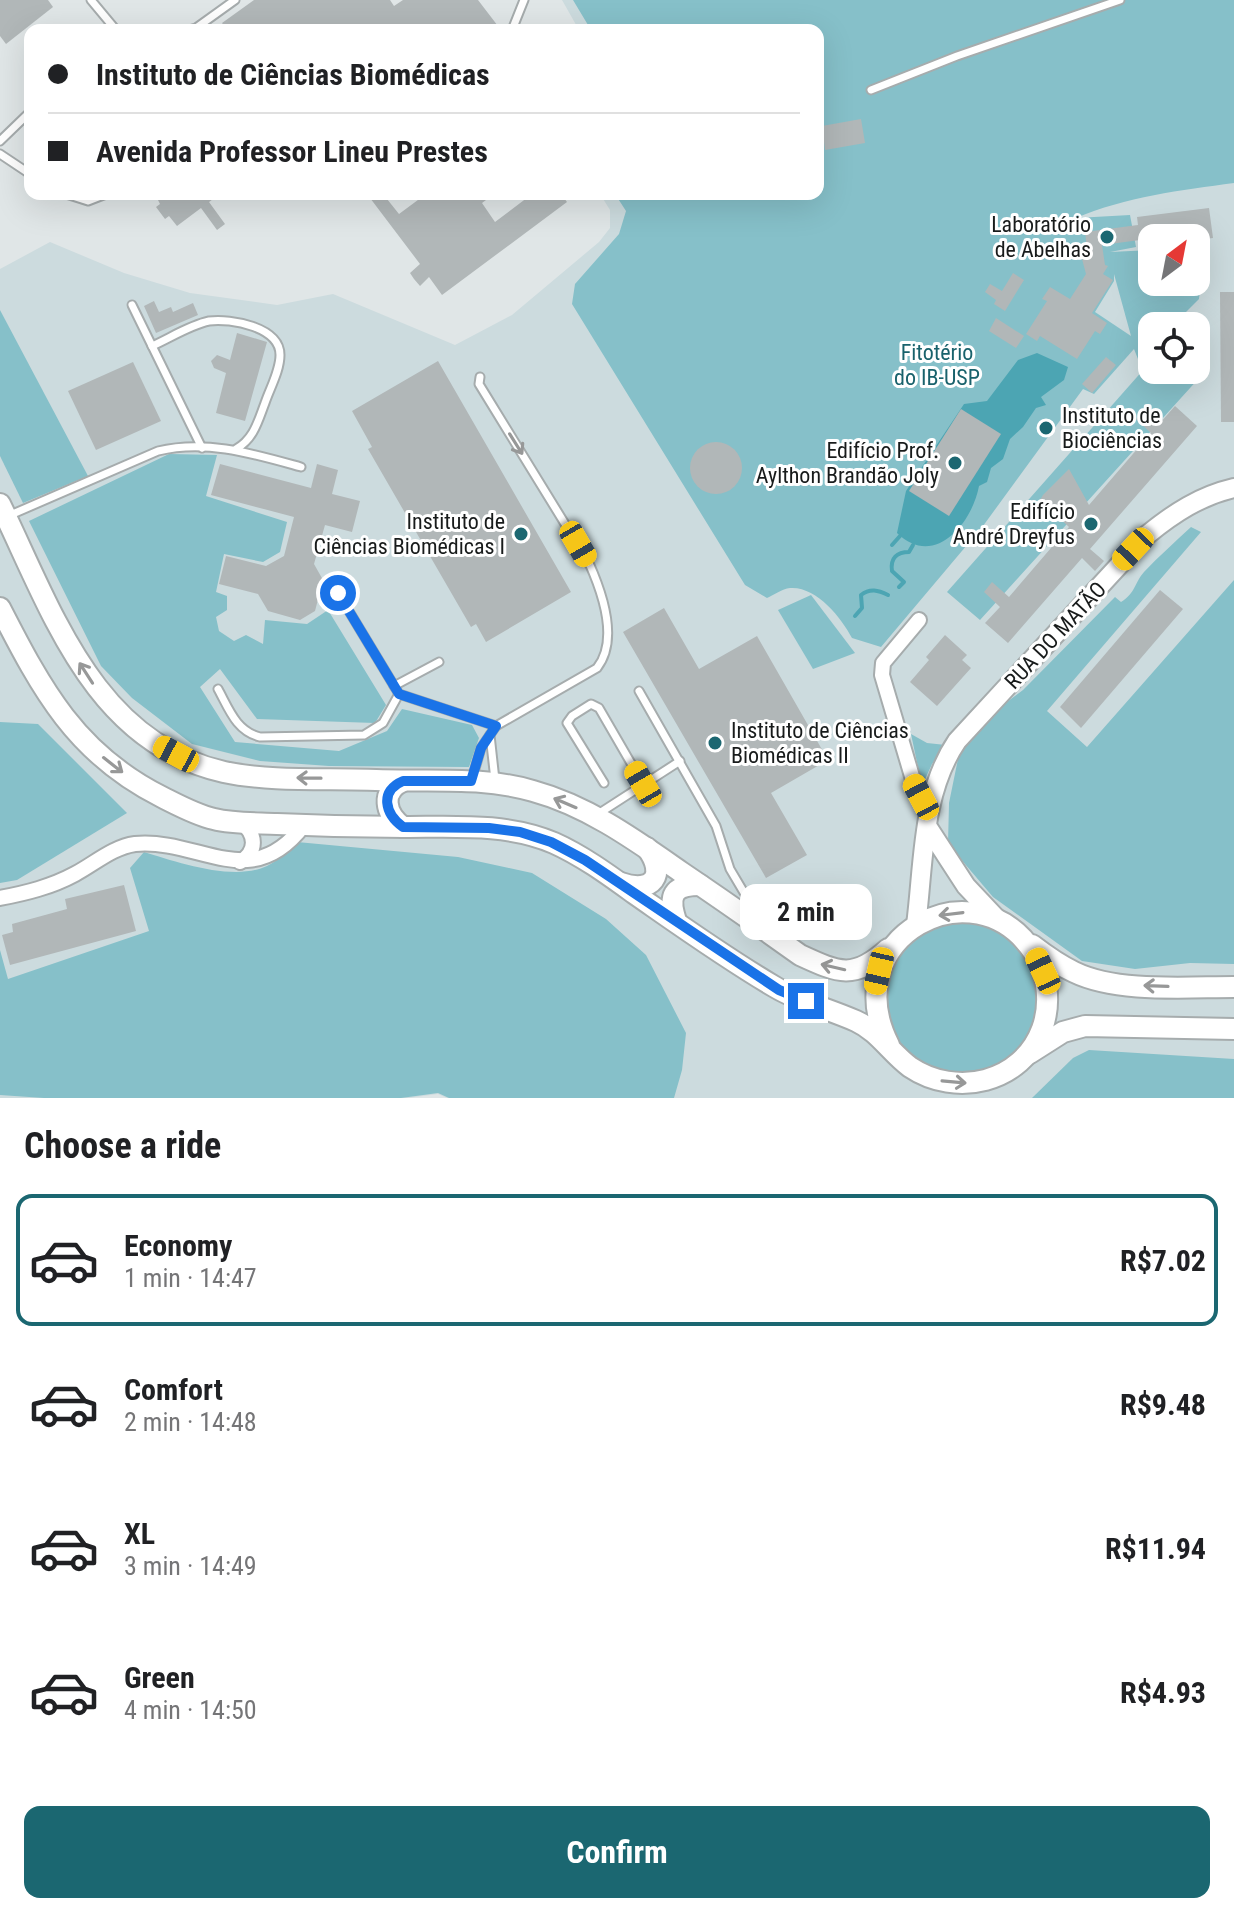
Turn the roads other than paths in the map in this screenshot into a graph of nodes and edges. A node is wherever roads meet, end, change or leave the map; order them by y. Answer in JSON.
{"nodes":[{"id":1,"x":91,"y":0,"type":"edge"},
{"id":2,"x":235,"y":0,"type":"edge"},
{"id":3,"x":524,"y":0,"type":"edge"},
{"id":4,"x":1120,"y":0,"type":"edge"},
{"id":5,"x":111,"y":24,"type":"edge"},
{"id":6,"x":201,"y":24,"type":"edge"},
{"id":7,"x":514,"y":24,"type":"edge"},
{"id":8,"x":871,"y":90,"type":"dead end"},
{"id":9,"x":24,"y":118,"type":"edge"},
{"id":10,"x":0,"y":141,"type":"edge"},
{"id":11,"x":0,"y":154,"type":"edge"},
{"id":12,"x":24,"y":170,"type":"edge"},
{"id":13,"x":132,"y":305,"type":"dead end"},
{"id":14,"x":152,"y":346,"type":"junction"},
{"id":15,"x":480,"y":377,"type":"dead end"},
{"id":16,"x":202,"y":448,"type":"junction"},
{"id":17,"x":236,"y":449,"type":"junction"},
{"id":18,"x":301,"y":467,"type":"dead end"},
{"id":19,"x":1234,"y":488,"type":"edge"},
{"id":20,"x":3,"y":511,"type":"edge"},
{"id":21,"x":338,"y":593,"type":"dead end"},
{"id":22,"x":0,"y":608,"type":"edge"},
{"id":23,"x":919,"y":620,"type":"dead end"},
{"id":24,"x":439,"y":662,"type":"dead end"},
{"id":25,"x":394,"y":686,"type":"junction"},
{"id":26,"x":218,"y":689,"type":"dead end"},
{"id":27,"x":639,"y":691,"type":"dead end"},
{"id":28,"x":399,"y":694,"type":"junction"},
{"id":29,"x":496,"y":726,"type":"junction"},
{"id":30,"x":490,"y":735,"type":"junction"},
{"id":31,"x":680,"y":761,"type":"junction"},
{"id":32,"x":362,"y":779,"type":"junction"},
{"id":33,"x":403,"y":781,"type":"junction"},
{"id":34,"x":471,"y":781,"type":"junction"},
{"id":35,"x":495,"y":782,"type":"junction"},
{"id":36,"x":604,"y":783,"type":"dead end"},
{"id":37,"x":643,"y":784,"type":"junction"},
{"id":38,"x":594,"y":817,"type":"junction"},
{"id":39,"x":928,"y":818,"type":"junction"},
{"id":40,"x":241,"y":822,"type":"junction"},
{"id":41,"x":304,"y":825,"type":"junction"},
{"id":42,"x":359,"y":827,"type":"junction"},
{"id":43,"x":403,"y":827,"type":"junction"},
{"id":44,"x":645,"y":846,"type":"junction"},
{"id":45,"x":240,"y":862,"type":"junction"},
{"id":46,"x":617,"y":882,"type":"junction"},
{"id":47,"x":700,"y":885,"type":"junction"},
{"id":48,"x":0,"y":898,"type":"edge"},
{"id":49,"x":769,"y":915,"type":"dead end"},
{"id":50,"x":676,"y":921,"type":"junction"},
{"id":51,"x":1000,"y":922,"type":"junction"},
{"id":52,"x":916,"y":925,"type":"junction"},
{"id":53,"x":899,"y":938,"type":"junction"},
{"id":54,"x":1024,"y":940,"type":"junction"},
{"id":55,"x":1234,"y":987,"type":"edge"},
{"id":56,"x":1234,"y":1029,"type":"edge"},
{"id":57,"x":889,"y":1045,"type":"junction"},
{"id":58,"x":1027,"y":1055,"type":"junction"}],
"edges":[{"from":1,"to":5,"type":"lane"},
{"from":2,"to":6,"type":"lane"},
{"from":3,"to":7,"type":"lane"},
{"from":4,"to":8,"type":"lane"},
{"from":9,"to":10,"type":"lane"},
{"from":11,"to":12,"type":"lane"},
{"from":13,"to":14,"type":"lane"},
{"from":14,"to":16,"type":"lane"},
{"from":14,"to":17,"type":"lane"},
{"from":15,"to":29,"type":"lane","one_way":true},
{"from":16,"to":17,"type":"lane"},
{"from":16,"to":20,"type":"lane"},
{"from":17,"to":18,"type":"lane"},
{"from":19,"to":39,"type":"street","name":"RUA DO MATÃO"},
{"from":32,"to":20,"type":"main road","one_way":true},
{"from":21,"to":25,"type":"lane"},
{"from":22,"to":40,"type":"main road","one_way":true},
{"from":23,"to":39,"type":"street"},
{"from":24,"to":25,"type":"lane"},
{"from":25,"to":28,"type":"lane"},
{"from":26,"to":28,"type":"lane"},
{"from":27,"to":31,"type":"lane"},
{"from":28,"to":29,"type":"lane"},
{"from":29,"to":30,"type":"lane"},
{"from":30,"to":34,"type":"lane"},
{"from":30,"to":35,"type":"lane"},
{"from":31,"to":37,"type":"lane"},
{"from":31,"to":49,"type":"lane"},
{"from":32,"to":33,"type":"main road"},
{"from":32,"to":42,"type":"main road"},
{"from":33,"to":34,"type":"main road"},
{"from":33,"to":43,"type":"main road"},
{"from":34,"to":35,"type":"main road"},
{"from":38,"to":35,"type":"main road","one_way":true},
{"from":36,"to":37,"type":"lane"},
{"from":37,"to":38,"type":"lane"},
{"from":38,"to":44,"type":"main road"},
{"from":39,"to":51,"type":"street"},
{"from":39,"to":52,"type":"street","name":"RUA DO MATÃO"},
{"from":40,"to":41,"type":"main road"},
{"from":40,"to":45,"type":"street"},
{"from":41,"to":42,"type":"main road"},
{"from":41,"to":45,"type":"street"},
{"from":42,"to":43,"type":"main road"},
{"from":43,"to":46,"type":"main road"},
{"from":44,"to":46,"type":"main road"},
{"from":44,"to":47,"type":"main road"},
{"from":45,"to":48,"type":"street"},
{"from":46,"to":50,"type":"main road"},
{"from":47,"to":50,"type":"main road"},
{"from":53,"to":47,"type":"main road","one_way":true},
{"from":50,"to":57,"type":"main road"},
{"from":51,"to":52,"type":"main road","one_way":true},
{"from":51,"to":54,"type":"main road"},
{"from":52,"to":53,"type":"main road"},
{"from":53,"to":57,"type":"main road"},
{"from":55,"to":54,"type":"main road","one_way":true},
{"from":54,"to":58,"type":"main road"},
{"from":56,"to":58,"type":"main road"},
{"from":57,"to":58,"type":"main road","one_way":true}]}
